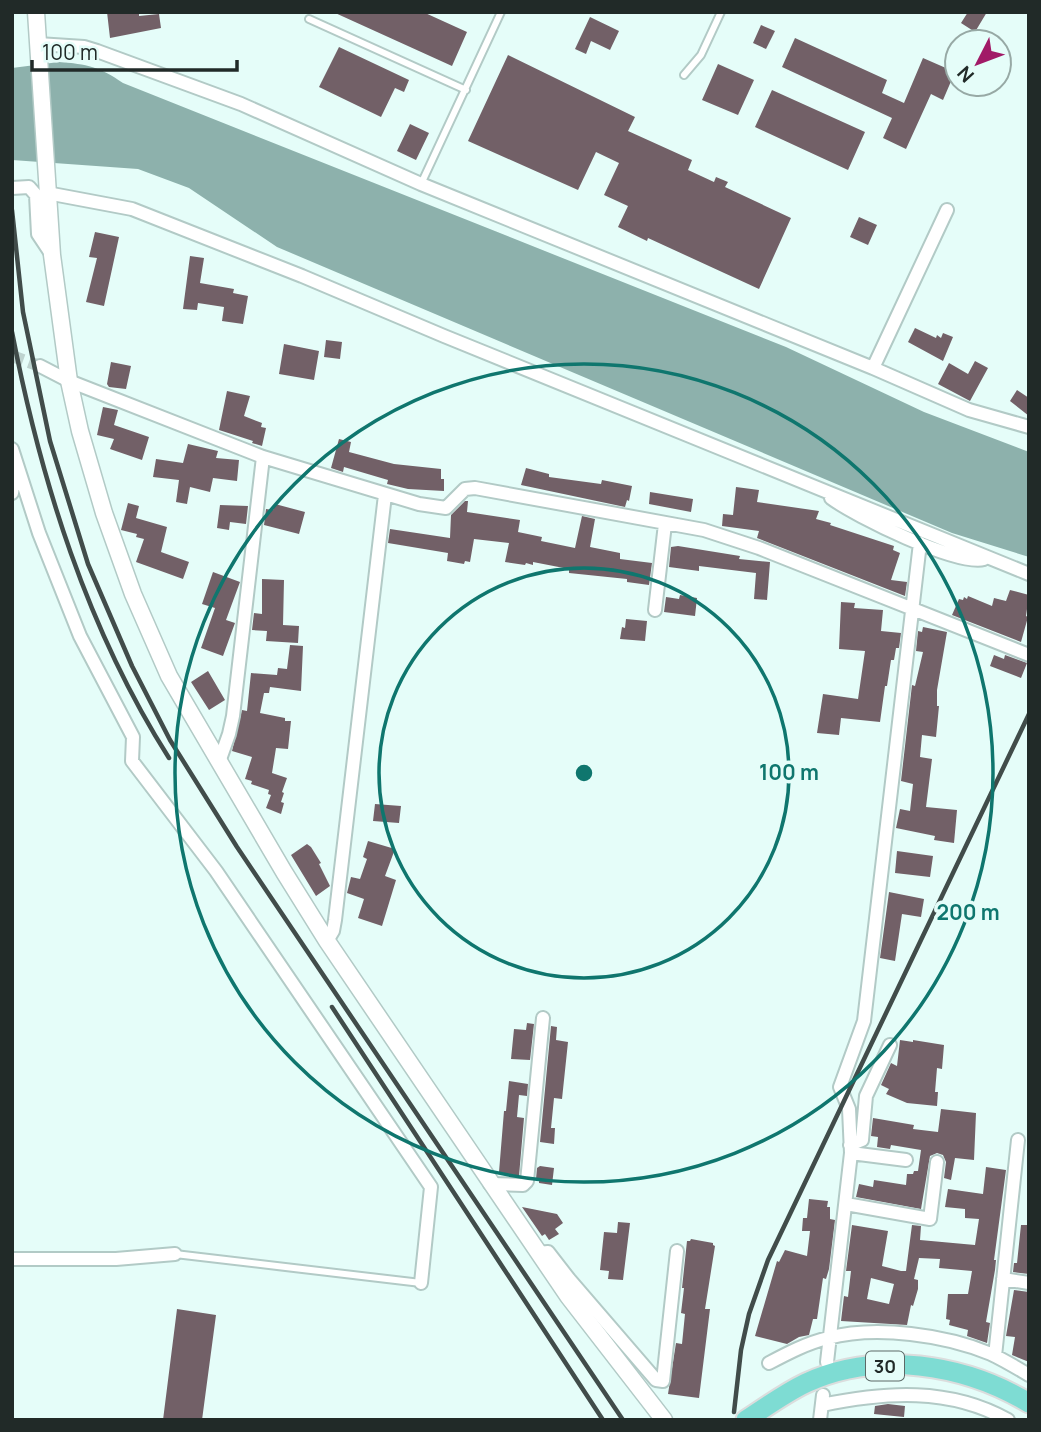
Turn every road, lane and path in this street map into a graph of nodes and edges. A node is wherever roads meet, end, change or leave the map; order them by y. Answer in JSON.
{"nodes":[{"id":1,"x":36,"y":12,"type":"edge"},
{"id":2,"x":501,"y":12,"type":"edge"},
{"id":3,"x":721,"y":12,"type":"edge"},
{"id":4,"x":309,"y":19,"type":"dead end"},
{"id":5,"x":38,"y":50,"type":"junction"},
{"id":6,"x":684,"y":75,"type":"dead end"},
{"id":7,"x":466,"y":90,"type":"junction"},
{"id":8,"x":421,"y":184,"type":"junction"},
{"id":9,"x":47,"y":187,"type":"junction"},
{"id":10,"x":12,"y":188,"type":"edge"},
{"id":11,"x":947,"y":210,"type":"dead end"},
{"id":12,"x":52,"y":255,"type":"junction"},
{"id":13,"x":40,"y":366,"type":"tunnel mouth"},
{"id":14,"x":873,"y":368,"type":"junction"},
{"id":15,"x":69,"y":380,"type":"junction"},
{"id":16,"x":1029,"y":428,"type":"edge"},
{"id":17,"x":12,"y":449,"type":"edge"},
{"id":18,"x":263,"y":457,"type":"junction"},
{"id":19,"x":16,"y":463,"type":"junction"},
{"id":20,"x":813,"y":484,"type":"junction"},
{"id":21,"x":12,"y":493,"type":"edge"},
{"id":22,"x":386,"y":495,"type":"junction"},
{"id":23,"x":665,"y":524,"type":"junction"},
{"id":24,"x":920,"y":542,"type":"junction"},
{"id":25,"x":987,"y":557,"type":"junction"},
{"id":26,"x":1029,"y":574,"type":"edge"},
{"id":27,"x":655,"y":610,"type":"dead end"},
{"id":28,"x":912,"y":610,"type":"junction"},
{"id":29,"x":1029,"y":655,"type":"edge"},
{"id":30,"x":219,"y":762,"type":"junction"},
{"id":31,"x":327,"y":941,"type":"junction"},
{"id":32,"x":543,"y":1018,"type":"dead end"},
{"id":33,"x":890,"y":1045,"type":"dead end"},
{"id":34,"x":1018,"y":1140,"type":"dead end"},
{"id":35,"x":850,"y":1149,"type":"junction"},
{"id":36,"x":906,"y":1160,"type":"dead end"},
{"id":37,"x":937,"y":1162,"type":"dead end"},
{"id":38,"x":1023,"y":1163,"type":"edge"},
{"id":39,"x":490,"y":1184,"type":"junction"},
{"id":40,"x":846,"y":1203,"type":"junction"},
{"id":41,"x":677,"y":1251,"type":"dead end"},
{"id":42,"x":539,"y":1253,"type":"junction"},
{"id":43,"x":175,"y":1254,"type":"joint"},
{"id":44,"x":12,"y":1259,"type":"edge"},
{"id":45,"x":1003,"y":1279,"type":"junction"},
{"id":46,"x":421,"y":1283,"type":"joint"},
{"id":47,"x":1029,"y":1283,"type":"edge"},
{"id":48,"x":831,"y":1337,"type":"junction"},
{"id":49,"x":995,"y":1356,"type":"junction"},
{"id":50,"x":827,"y":1362,"type":"dead end"},
{"id":51,"x":769,"y":1363,"type":"dead end"},
{"id":52,"x":1029,"y":1376,"type":"edge"},
{"id":53,"x":1029,"y":1402,"type":"edge"},
{"id":54,"x":664,"y":1420,"type":"edge"},
{"id":55,"x":746,"y":1420,"type":"edge"},
{"id":56,"x":820,"y":1420,"type":"edge"},
{"id":57,"x":1008,"y":1420,"type":"edge"}],
"edges":[{"from":1,"to":5,"type":"street"},
{"from":2,"to":7,"type":"lane"},
{"from":3,"to":6,"type":"lane"},
{"from":4,"to":7,"type":"lane"},
{"from":5,"to":8,"type":"street"},
{"from":5,"to":9,"type":"street"},
{"from":7,"to":8,"type":"lane"},
{"from":8,"to":14,"type":"street"},
{"from":9,"to":12,"type":"street"},
{"from":9,"to":20,"type":"street"},
{"from":10,"to":12,"type":"street"},
{"from":11,"to":14,"type":"street"},
{"from":12,"to":15,"type":"street"},
{"from":13,"to":15,"type":"street"},
{"from":14,"to":16,"type":"street"},
{"from":15,"to":18,"type":"street"},
{"from":15,"to":30,"type":"street"},
{"from":17,"to":19,"type":"street"},
{"from":18,"to":22,"type":"street"},
{"from":18,"to":30,"type":"street"},
{"from":19,"to":21,"type":"street"},
{"from":19,"to":46,"type":"street"},
{"from":20,"to":24,"type":"street"},
{"from":20,"to":25,"type":"street"},
{"from":22,"to":23,"type":"street"},
{"from":22,"to":31,"type":"street"},
{"from":23,"to":27,"type":"street"},
{"from":23,"to":28,"type":"street"},
{"from":24,"to":25,"type":"street"},
{"from":24,"to":28,"type":"street"},
{"from":25,"to":26,"type":"street"},
{"from":28,"to":29,"type":"street"},
{"from":28,"to":35,"type":"street"},
{"from":30,"to":31,"type":"street"},
{"from":31,"to":39,"type":"street"},
{"from":32,"to":39,"type":"street"},
{"from":33,"to":35,"type":"street"},
{"from":34,"to":38,"type":"street"},
{"from":35,"to":36,"type":"street"},
{"from":35,"to":40,"type":"street"},
{"from":37,"to":40,"type":"street"},
{"from":38,"to":45,"type":"street"},
{"from":39,"to":42,"type":"street"},
{"from":40,"to":48,"type":"street"},
{"from":41,"to":42,"type":"street"},
{"from":42,"to":54,"type":"street"},
{"from":43,"to":44,"type":"street"},
{"from":43,"to":46,"type":"lane"},
{"from":45,"to":47,"type":"street"},
{"from":45,"to":49,"type":"street"},
{"from":48,"to":49,"type":"street"},
{"from":48,"to":50,"type":"street"},
{"from":48,"to":51,"type":"street"},
{"from":49,"to":52,"type":"street"},
{"from":53,"to":55,"type":"main road","number":"30"},
{"from":56,"to":57,"type":"street"}]}
